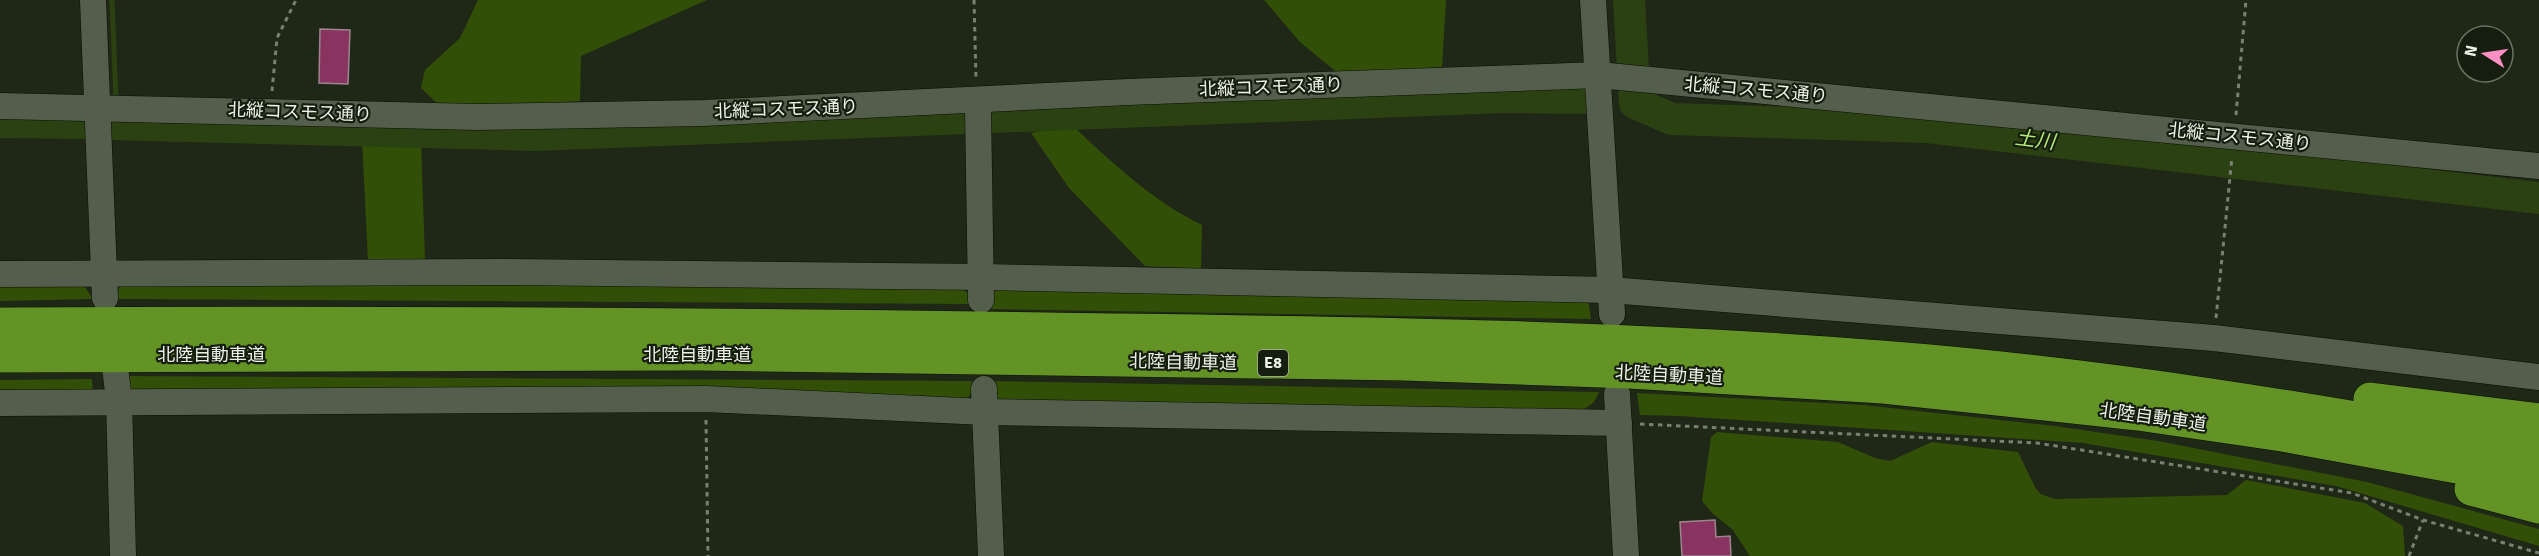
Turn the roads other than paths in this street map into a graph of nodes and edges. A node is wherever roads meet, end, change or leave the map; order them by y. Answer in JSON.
{"nodes":[{"id":1,"x":93,"y":0,"type":"edge"},
{"id":2,"x":1593,"y":0,"type":"edge"},
{"id":3,"x":1603,"y":75,"type":"junction"},
{"id":4,"x":0,"y":106,"type":"edge"},
{"id":5,"x":110,"y":108,"type":"junction"},
{"id":6,"x":978,"y":111,"type":"junction"},
{"id":7,"x":2539,"y":166,"type":"edge"},
{"id":8,"x":0,"y":274,"type":"edge"},
{"id":9,"x":105,"y":286,"type":"junction"},
{"id":10,"x":982,"y":289,"type":"junction"},
{"id":11,"x":1611,"y":302,"type":"junction"},
{"id":12,"x":0,"y":324,"type":"edge"},
{"id":13,"x":0,"y":356,"type":"edge"},
{"id":14,"x":115,"y":367,"type":"dead end"},
{"id":15,"x":2539,"y":377,"type":"edge"},
{"id":16,"x":1617,"y":394,"type":"dead end"},
{"id":17,"x":2141,"y":399,"type":"junction"},
{"id":18,"x":119,"y":400,"type":"junction"},
{"id":19,"x":984,"y":401,"type":"junction"},
{"id":20,"x":0,"y":402,"type":"edge"},
{"id":21,"x":2539,"y":420,"type":"edge"},
{"id":22,"x":1619,"y":423,"type":"junction"},
{"id":23,"x":2539,"y":451,"type":"edge"},
{"id":24,"x":2539,"y":482,"type":"edge"},
{"id":25,"x":2539,"y":507,"type":"edge"},
{"id":26,"x":123,"y":556,"type":"edge"},
{"id":27,"x":991,"y":556,"type":"edge"},
{"id":28,"x":1626,"y":556,"type":"edge"}],
"edges":[{"from":1,"to":5,"type":"street"},
{"from":2,"to":3,"type":"street"},
{"from":3,"to":6,"type":"street","name":"北縦コスモス通り"},
{"from":3,"to":7,"type":"street","name":"北縦コスモス通り"},
{"from":3,"to":11,"type":"street"},
{"from":4,"to":5,"type":"street","name":"北縦コスモス通り"},
{"from":5,"to":6,"type":"street","name":"北縦コスモス通り"},
{"from":5,"to":9,"type":"street"},
{"from":6,"to":10,"type":"street"},
{"from":8,"to":9,"type":"street"},
{"from":9,"to":10,"type":"street"},
{"from":10,"to":11,"type":"street"},
{"from":11,"to":15,"type":"street"},
{"from":12,"to":17,"type":"highway","name":"北陸自動車道","number":"E8"},
{"from":13,"to":17,"type":"highway","name":"北陸自動車道","number":"E8"},
{"from":14,"to":18,"type":"street"},
{"from":16,"to":22,"type":"street"},
{"from":17,"to":21,"type":"highway"},
{"from":17,"to":23,"type":"highway","name":"北陸自動車道","number":"E8"},
{"from":17,"to":24,"type":"highway","name":"北陸自動車道","number":"E8"},
{"from":17,"to":25,"type":"highway"},
{"from":18,"to":19,"type":"street"},
{"from":18,"to":20,"type":"street"},
{"from":18,"to":26,"type":"street"},
{"from":19,"to":22,"type":"street"},
{"from":19,"to":27,"type":"street"},
{"from":22,"to":28,"type":"street"}]}
